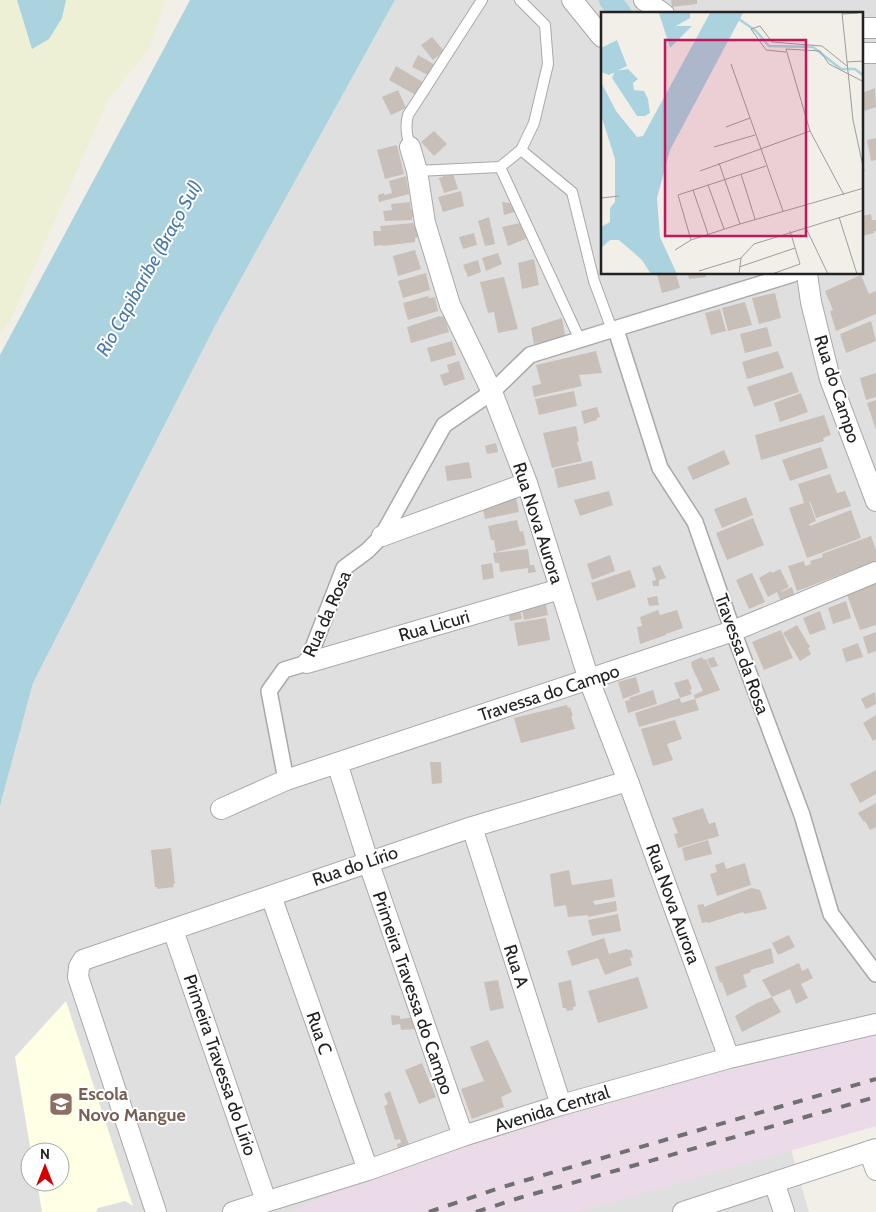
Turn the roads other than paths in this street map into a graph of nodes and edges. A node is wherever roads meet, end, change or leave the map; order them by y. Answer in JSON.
{"nodes":[{"id":1,"x":482,"y":0,"type":"edge"},
{"id":2,"x":520,"y":0,"type":"edge"},
{"id":3,"x":572,"y":0,"type":"edge"},
{"id":4,"x":644,"y":0,"type":"edge"},
{"id":5,"x":661,"y":12,"type":"edge"},
{"id":6,"x":601,"y":36,"type":"edge"},
{"id":7,"x":410,"y":148,"type":"joint"},
{"id":8,"x":520,"y":150,"type":"junction"},
{"id":9,"x":500,"y":167,"type":"junction"},
{"id":10,"x":417,"y":171,"type":"junction"},
{"id":11,"x":790,"y":275,"type":"edge"},
{"id":12,"x":807,"y":275,"type":"edge"},
{"id":13,"x":614,"y":330,"type":"junction"},
{"id":14,"x":580,"y":340,"type":"junction"},
{"id":15,"x":492,"y":392,"type":"junction"},
{"id":16,"x":527,"y":484,"type":"junction"},
{"id":17,"x":876,"y":501,"type":"edge"},
{"id":18,"x":382,"y":536,"type":"junction"},
{"id":19,"x":876,"y":572,"type":"edge"},
{"id":20,"x":560,"y":588,"type":"junction"},
{"id":21,"x":733,"y":631,"type":"junction"},
{"id":22,"x":307,"y":663,"type":"junction"},
{"id":23,"x":589,"y":680,"type":"junction"},
{"id":24,"x":336,"y":763,"type":"junction"},
{"id":25,"x":286,"y":780,"type":"junction"},
{"id":26,"x":628,"y":781,"type":"junction"},
{"id":27,"x":221,"y":809,"type":"dead end"},
{"id":28,"x":472,"y":827,"type":"junction"},
{"id":29,"x":368,"y":861,"type":"junction"},
{"id":30,"x":271,"y":896,"type":"junction"},
{"id":31,"x":173,"y":930,"type":"junction"},
{"id":32,"x":876,"y":974,"type":"edge"},
{"id":33,"x":876,"y":1024,"type":"edge"},
{"id":34,"x":729,"y":1058,"type":"junction"},
{"id":35,"x":561,"y":1105,"type":"junction"},
{"id":36,"x":463,"y":1136,"type":"junction"},
{"id":37,"x":872,"y":1150,"type":"edge"},
{"id":38,"x":368,"y":1170,"type":"junction"},
{"id":39,"x":876,"y":1170,"type":"edge"},
{"id":40,"x":774,"y":1182,"type":"junction"},
{"id":41,"x":266,"y":1201,"type":"junction"},
{"id":42,"x":156,"y":1212,"type":"edge"},
{"id":43,"x":233,"y":1212,"type":"edge"},
{"id":44,"x":683,"y":1212,"type":"edge"},
{"id":45,"x":784,"y":1212,"type":"edge"}],
"edges":[{"from":1,"to":7,"type":"lane","name":"Rua Nova Aurora"},
{"from":2,"to":8,"type":"lane"},
{"from":3,"to":6,"type":"street"},
{"from":4,"to":5,"type":"street"},
{"from":7,"to":10,"type":"street","name":"Rua Nova Aurora"},
{"from":8,"to":9,"type":"lane"},
{"from":8,"to":13,"type":"lane"},
{"from":9,"to":10,"type":"lane"},
{"from":9,"to":14,"type":"lane"},
{"from":10,"to":15,"type":"street","name":"Rua Nova Aurora"},
{"from":11,"to":13,"type":"street"},
{"from":12,"to":17,"type":"street","name":"Rua do Campo"},
{"from":13,"to":14,"type":"street"},
{"from":13,"to":21,"type":"street","name":"Travessa da Rosa"},
{"from":14,"to":15,"type":"street"},
{"from":15,"to":16,"type":"street","name":"Rua Nova Aurora"},
{"from":15,"to":18,"type":"street","name":"Rua da Rosa"},
{"from":16,"to":18,"type":"street"},
{"from":16,"to":20,"type":"street","name":"Rua Nova Aurora"},
{"from":18,"to":22,"type":"street","name":"Rua da Rosa"},
{"from":19,"to":21,"type":"street","name":"Travessa do Campo"},
{"from":20,"to":22,"type":"street","name":"Rua Licuri"},
{"from":20,"to":23,"type":"street","name":"Rua Nova Aurora"},
{"from":21,"to":23,"type":"street","name":"Travessa do Campo"},
{"from":21,"to":32,"type":"street","name":"Travessa da Rosa"},
{"from":22,"to":25,"type":"street","name":"Rua da Rosa"},
{"from":23,"to":24,"type":"street","name":"Travessa do Campo"},
{"from":23,"to":26,"type":"street","name":"Rua Nova Aurora"},
{"from":24,"to":25,"type":"street","name":"Travessa do Campo"},
{"from":24,"to":29,"type":"street","name":"Primeira Travessa do Campo"},
{"from":25,"to":27,"type":"street","name":"Travessa do Campo"},
{"from":26,"to":28,"type":"street","name":"Rua do Lírio"},
{"from":26,"to":34,"type":"street","name":"Rua Nova Aurora"},
{"from":28,"to":29,"type":"street","name":"Rua do Lírio"},
{"from":28,"to":35,"type":"street","name":"Rua A"},
{"from":29,"to":30,"type":"street","name":"Rua do Lírio"},
{"from":29,"to":36,"type":"street","name":"Primeira Travessa do Campo"},
{"from":30,"to":31,"type":"street","name":"Rua do Lírio"},
{"from":30,"to":38,"type":"street","name":"Rua C"},
{"from":31,"to":41,"type":"street","name":"Primeira Travessa do Lírio"},
{"from":31,"to":42,"type":"street","name":"Rua do Lírio"},
{"from":33,"to":34,"type":"street","name":"Avenida Central"},
{"from":34,"to":35,"type":"street","name":"Avenida Central"},
{"from":35,"to":36,"type":"street","name":"Avenida Central"},
{"from":36,"to":38,"type":"street","name":"Avenida Central"},
{"from":37,"to":39,"type":"street"},
{"from":37,"to":40,"type":"street"},
{"from":38,"to":41,"type":"street","name":"Avenida Central"},
{"from":40,"to":44,"type":"street"},
{"from":40,"to":45,"type":"street"},
{"from":41,"to":43,"type":"street","name":"Avenida Central"}]}
